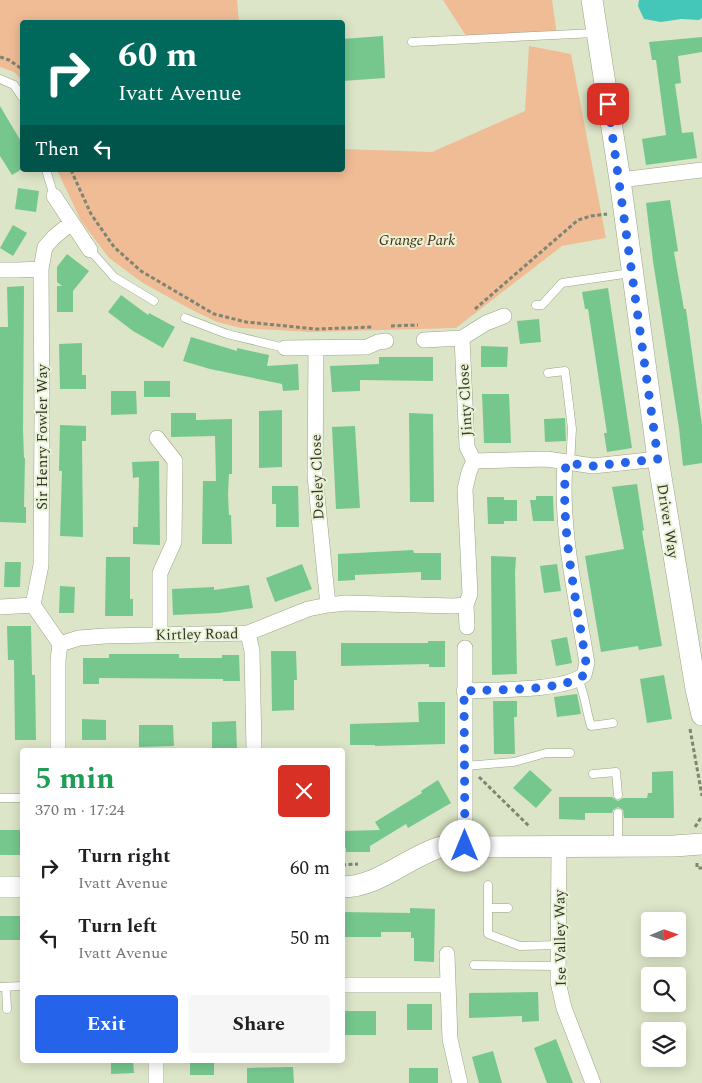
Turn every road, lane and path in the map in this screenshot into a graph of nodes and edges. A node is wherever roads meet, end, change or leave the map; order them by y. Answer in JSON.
{"nodes":[{"id":1,"x":592,"y":0,"type":"edge"},
{"id":2,"x":598,"y":33,"type":"junction"},
{"id":3,"x":412,"y":42,"type":"dead end"},
{"id":4,"x":0,"y":57,"type":"edge"},
{"id":5,"x":20,"y":68,"type":"edge"},
{"id":6,"x":0,"y":79,"type":"edge"},
{"id":7,"x":20,"y":94,"type":"edge"},
{"id":8,"x":702,"y":170,"type":"edge"},
{"id":9,"x":47,"y":172,"type":"edge"},
{"id":10,"x":73,"y":172,"type":"edge"},
{"id":11,"x":620,"y":180,"type":"junction"},
{"id":12,"x":54,"y":196,"type":"joint"},
{"id":13,"x":608,"y":214,"type":"dead end"},
{"id":14,"x":71,"y":223,"type":"junction"},
{"id":15,"x":90,"y":250,"type":"joint"},
{"id":16,"x":41,"y":269,"type":"junction"},
{"id":17,"x":0,"y":270,"type":"edge"},
{"id":18,"x":632,"y":272,"type":"junction"},
{"id":19,"x":154,"y":302,"type":"dead end"},
{"id":20,"x":536,"y":306,"type":"dead end"},
{"id":21,"x":471,"y":313,"type":"dead end"},
{"id":22,"x":504,"y":316,"type":"dead end"},
{"id":23,"x":184,"y":318,"type":"dead end"},
{"id":24,"x":422,"y":332,"type":"joint"},
{"id":25,"x":462,"y":338,"type":"junction"},
{"id":26,"x":386,"y":341,"type":"dead end"},
{"id":27,"x":285,"y":348,"type":"joint"},
{"id":28,"x":316,"y":348,"type":"junction"},
{"id":29,"x":548,"y":373,"type":"dead end"},
{"id":30,"x":157,"y":438,"type":"dead end"},
{"id":31,"x":658,"y":459,"type":"junction"},
{"id":32,"x":474,"y":461,"type":"junction"},
{"id":33,"x":568,"y":463,"type":"junction"},
{"id":34,"x":328,"y":604,"type":"junction"},
{"id":35,"x":33,"y":605,"type":"junction"},
{"id":36,"x":466,"y":605,"type":"junction"},
{"id":37,"x":0,"y":607,"type":"edge"},
{"id":38,"x":467,"y":627,"type":"dead end"},
{"id":39,"x":248,"y":633,"type":"junction"},
{"id":40,"x":160,"y":635,"type":"junction"},
{"id":41,"x":60,"y":644,"type":"junction"},
{"id":42,"x":465,"y":648,"type":"dead end"},
{"id":43,"x":578,"y":679,"type":"junction"},
{"id":44,"x":464,"y":691,"type":"junction"},
{"id":45,"x":702,"y":715,"type":"edge"},
{"id":46,"x":612,"y":723,"type":"dead end"},
{"id":47,"x":58,"y":748,"type":"edge"},
{"id":48,"x":254,"y":748,"type":"edge"},
{"id":49,"x":570,"y":753,"type":"dead end"},
{"id":50,"x":465,"y":766,"type":"junction"},
{"id":51,"x":593,"y":774,"type":"dead end"},
{"id":52,"x":618,"y":795,"type":"dead end"},
{"id":53,"x":0,"y":798,"type":"edge"},
{"id":54,"x":20,"y":798,"type":"edge"},
{"id":55,"x":618,"y":813,"type":"dead end"},
{"id":56,"x":702,"y":816,"type":"edge"},
{"id":57,"x":535,"y":831,"type":"dead end"},
{"id":58,"x":699,"y":835,"type":"edge"},
{"id":59,"x":618,"y":845,"type":"junction"},
{"id":60,"x":465,"y":846,"type":"junction"},
{"id":61,"x":559,"y":847,"type":"junction"},
{"id":62,"x":697,"y":868,"type":"dead end"},
{"id":63,"x":702,"y":868,"type":"edge"},
{"id":64,"x":488,"y":885,"type":"dead end"},
{"id":65,"x":20,"y":886,"type":"edge"},
{"id":66,"x":0,"y":887,"type":"edge"},
{"id":67,"x":345,"y":887,"type":"edge"},
{"id":68,"x":488,"y":908,"type":"junction"},
{"id":69,"x":508,"y":908,"type":"dead end"},
{"id":70,"x":560,"y":945,"type":"junction"},
{"id":71,"x":447,"y":954,"type":"dead end"},
{"id":72,"x":474,"y":966,"type":"dead end"},
{"id":73,"x":559,"y":966,"type":"junction"},
{"id":74,"x":345,"y":985,"type":"edge"},
{"id":75,"x":20,"y":986,"type":"edge"},
{"id":76,"x":447,"y":986,"type":"junction"},
{"id":77,"x":3,"y":987,"type":"edge"},
{"id":78,"x":7,"y":1009,"type":"dead end"},
{"id":79,"x":156,"y":1063,"type":"edge"},
{"id":80,"x":156,"y":1083,"type":"edge"},
{"id":81,"x":460,"y":1083,"type":"edge"},
{"id":82,"x":593,"y":1083,"type":"edge"}],
"edges":[{"from":1,"to":2,"type":"main road","name":"Driver Way"},
{"from":2,"to":3,"type":"lane"},
{"from":2,"to":11,"type":"main road","name":"Driver Way"},
{"from":4,"to":5,"type":"path"},
{"from":6,"to":7,"type":"lane"},
{"from":8,"to":11,"type":"street"},
{"from":9,"to":12,"type":"lane"},
{"from":10,"to":24,"type":"path"},
{"from":11,"to":18,"type":"main road","name":"Driver Way"},
{"from":12,"to":14,"type":"street"},
{"from":13,"to":21,"type":"path"},
{"from":14,"to":15,"type":"street"},
{"from":14,"to":16,"type":"street","name":"Sir Henry Fowler Way"},
{"from":15,"to":19,"type":"lane"},
{"from":16,"to":17,"type":"street"},
{"from":16,"to":35,"type":"street","name":"Sir Henry Fowler Way"},
{"from":18,"to":20,"type":"lane"},
{"from":18,"to":31,"type":"main road","name":"Driver Way"},
{"from":22,"to":25,"type":"street"},
{"from":23,"to":27,"type":"lane"},
{"from":24,"to":25,"type":"street"},
{"from":25,"to":32,"type":"street","name":"Jinty Close"},
{"from":26,"to":28,"type":"street"},
{"from":27,"to":28,"type":"street"},
{"from":28,"to":34,"type":"street","name":"Deeley Close"},
{"from":29,"to":33,"type":"lane"},
{"from":30,"to":40,"type":"street"},
{"from":31,"to":33,"type":"street"},
{"from":31,"to":45,"type":"main road","name":"Driver Way"},
{"from":32,"to":33,"type":"street"},
{"from":32,"to":36,"type":"street"},
{"from":33,"to":43,"type":"street"},
{"from":34,"to":36,"type":"street","name":"Kirtley Road"},
{"from":34,"to":39,"type":"street","name":"Kirtley Road"},
{"from":35,"to":37,"type":"street"},
{"from":35,"to":41,"type":"street"},
{"from":36,"to":38,"type":"street"},
{"from":39,"to":40,"type":"street","name":"Kirtley Road"},
{"from":39,"to":48,"type":"street"},
{"from":40,"to":41,"type":"street","name":"Kirtley Road"},
{"from":41,"to":47,"type":"street"},
{"from":42,"to":44,"type":"street"},
{"from":43,"to":44,"type":"street"},
{"from":43,"to":46,"type":"lane"},
{"from":44,"to":50,"type":"street"},
{"from":49,"to":50,"type":"lane"},
{"from":50,"to":57,"type":"path"},
{"from":50,"to":60,"type":"street"},
{"from":51,"to":52,"type":"lane"},
{"from":53,"to":54,"type":"lane"},
{"from":55,"to":59,"type":"lane"},
{"from":56,"to":58,"type":"path"},
{"from":58,"to":59,"type":"main road"},
{"from":59,"to":61,"type":"main road"},
{"from":60,"to":61,"type":"main road"},
{"from":60,"to":67,"type":"main road"},
{"from":61,"to":70,"type":"street","name":"Ise Valley Way"},
{"from":62,"to":63,"type":"path"},
{"from":64,"to":68,"type":"lane"},
{"from":65,"to":66,"type":"main road"},
{"from":68,"to":69,"type":"lane"},
{"from":68,"to":70,"type":"lane"},
{"from":70,"to":73,"type":"street","name":"Ise Valley Way"},
{"from":71,"to":76,"type":"street"},
{"from":72,"to":73,"type":"lane"},
{"from":73,"to":82,"type":"street","name":"Ise Valley Way"},
{"from":74,"to":76,"type":"street"},
{"from":75,"to":77,"type":"lane"},
{"from":76,"to":81,"type":"street"},
{"from":77,"to":78,"type":"lane"},
{"from":79,"to":80,"type":"street"}]}
